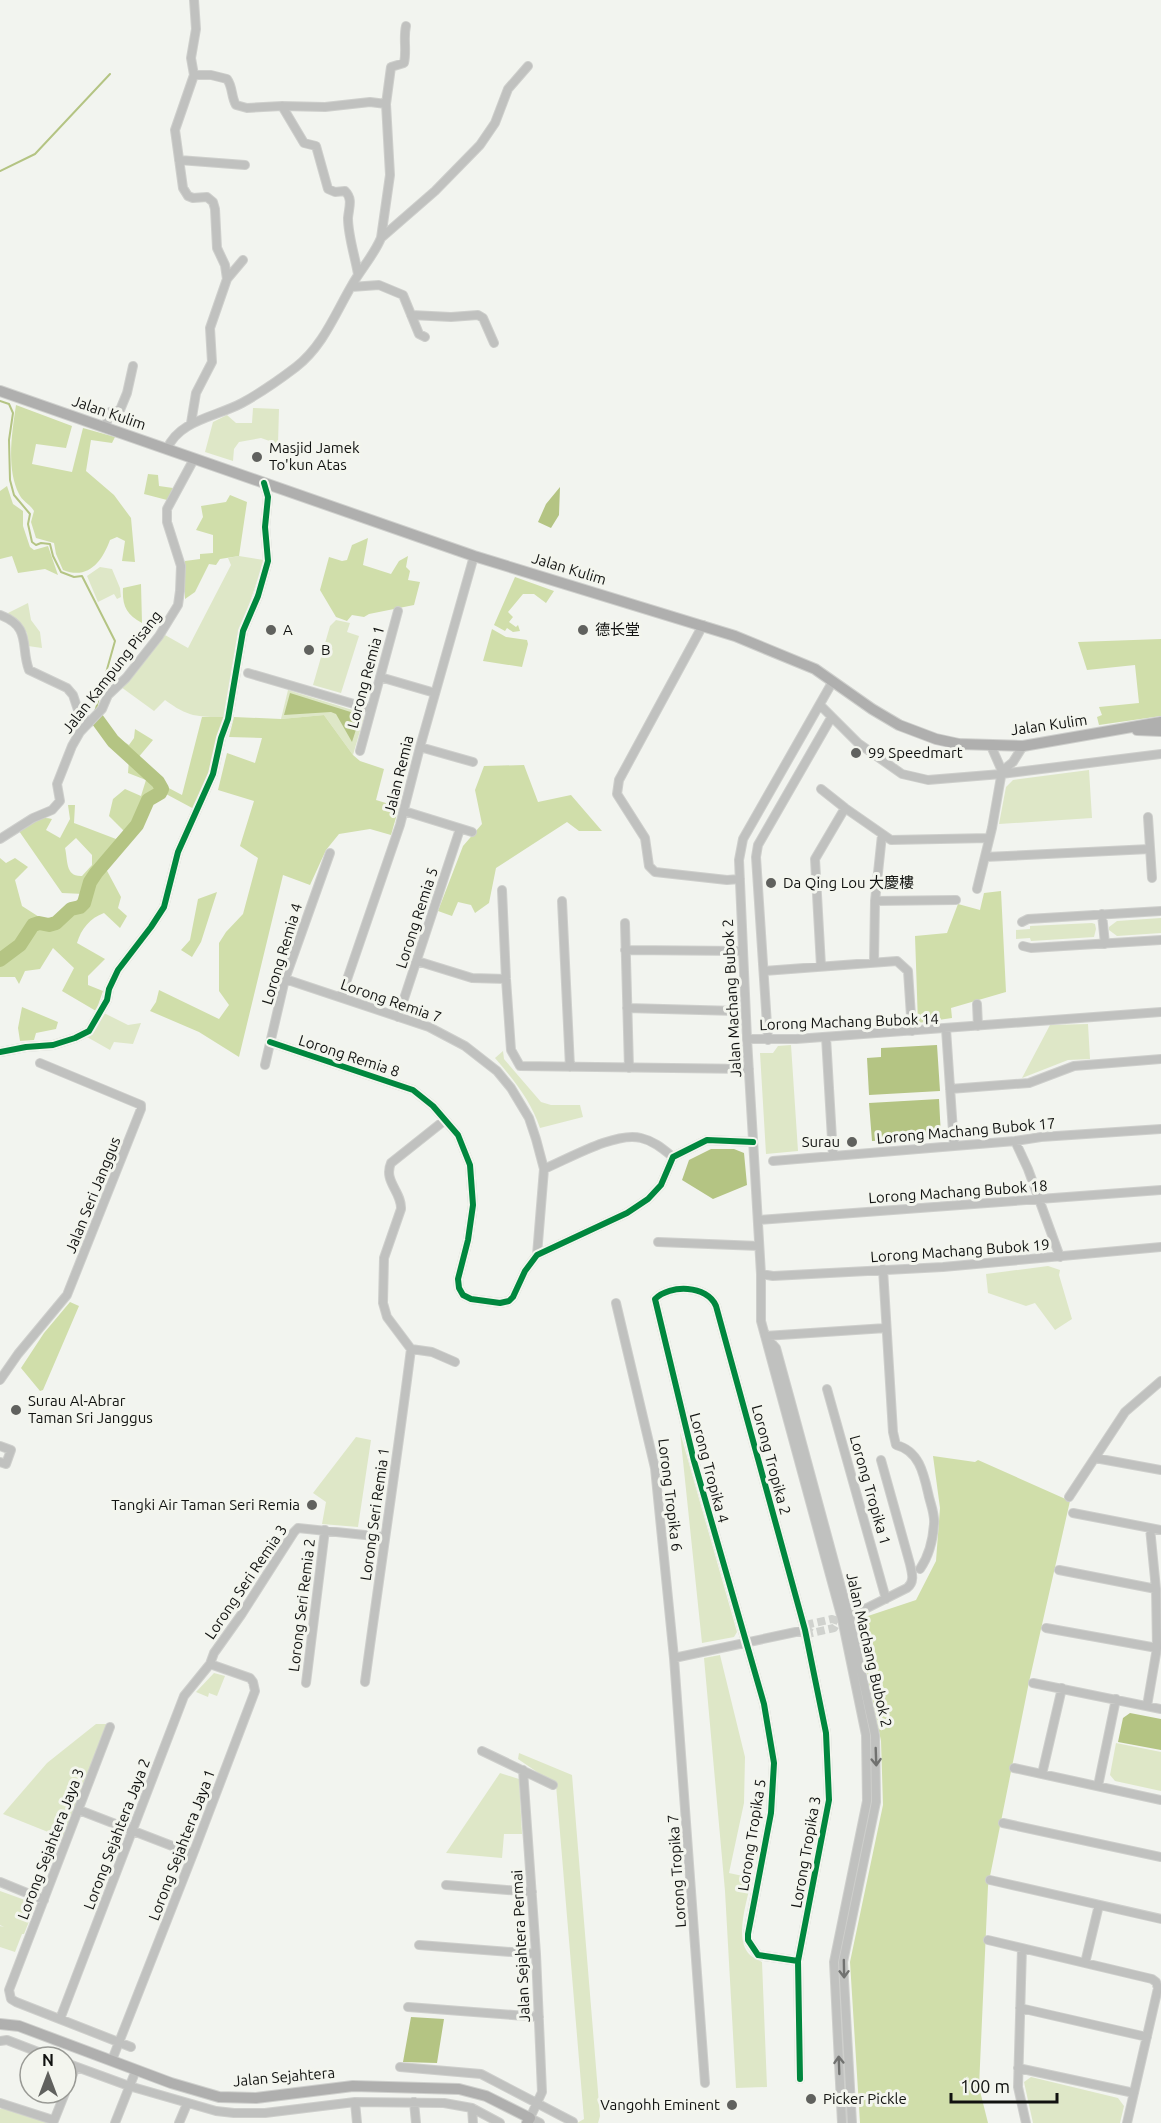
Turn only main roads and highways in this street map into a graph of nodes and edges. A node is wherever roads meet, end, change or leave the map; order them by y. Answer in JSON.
{"nodes":[{"id":1,"x":0,"y":391,"type":"edge"},
{"id":2,"x":1161,"y":722,"type":"edge"},
{"id":3,"x":1124,"y":728,"type":"junction"},
{"id":4,"x":1161,"y":731,"type":"edge"},
{"id":5,"x":0,"y":2024,"type":"edge"},
{"id":6,"x":532,"y":2121,"type":"edge"}],
"edges":[{"from":1,"to":3,"type":"main road","name":"Jalan Kulim"},
{"from":2,"to":3,"type":"main road","name":"Jalan Kulim"},
{"from":3,"to":4,"type":"main road","name":"Jalan Kulim"},
{"from":5,"to":6,"type":"main road","name":"Jalan Sejahtera"}]}
